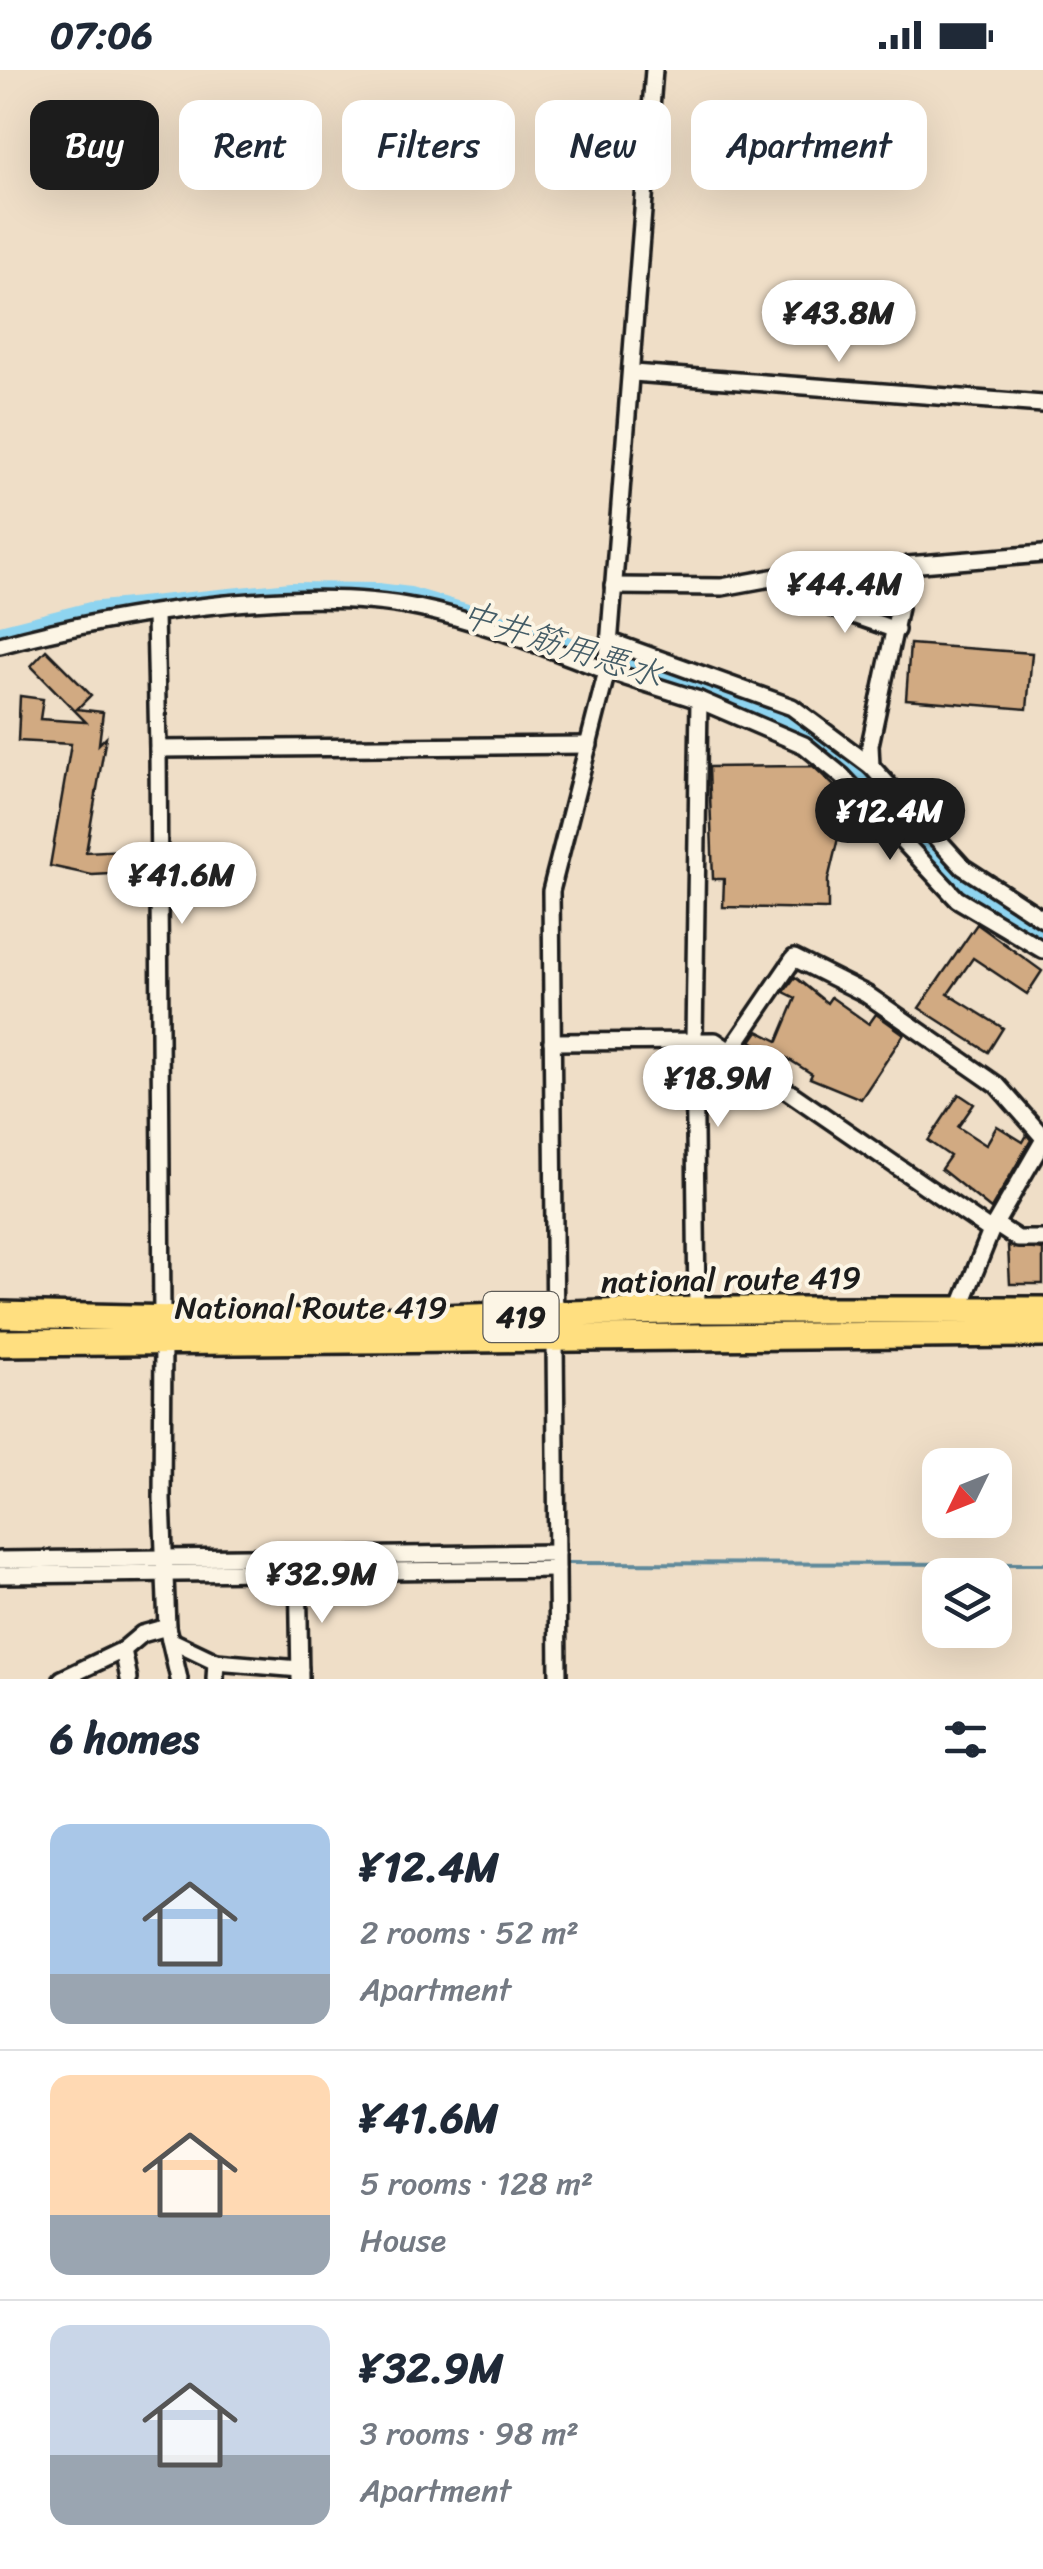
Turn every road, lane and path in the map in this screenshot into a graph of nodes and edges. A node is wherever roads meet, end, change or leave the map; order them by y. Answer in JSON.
{"nodes":[{"id":1,"x":654,"y":70,"type":"edge"},
{"id":2,"x":632,"y":373,"type":"junction"},
{"id":3,"x":1043,"y":404,"type":"edge"},
{"id":4,"x":1043,"y":554,"type":"edge"},
{"id":5,"x":613,"y":586,"type":"junction"},
{"id":6,"x":155,"y":616,"type":"junction"},
{"id":7,"x":896,"y":630,"type":"junction"},
{"id":8,"x":612,"y":642,"type":"junction"},
{"id":9,"x":0,"y":646,"type":"edge"},
{"id":10,"x":607,"y":672,"type":"junction"},
{"id":11,"x":699,"y":700,"type":"junction"},
{"id":12,"x":590,"y":745,"type":"junction"},
{"id":13,"x":158,"y":749,"type":"junction"},
{"id":14,"x":871,"y":766,"type":"junction"},
{"id":15,"x":902,"y":800,"type":"junction"},
{"id":16,"x":881,"y":819,"type":"junction"},
{"id":17,"x":1043,"y":919,"type":"edge"},
{"id":18,"x":1043,"y":950,"type":"edge"},
{"id":19,"x":694,"y":1040,"type":"junction"},
{"id":20,"x":552,"y":1042,"type":"junction"},
{"id":21,"x":732,"y":1049,"type":"junction"},
{"id":22,"x":1043,"y":1139,"type":"edge"},
{"id":23,"x":992,"y":1228,"type":"junction"},
{"id":24,"x":1043,"y":1239,"type":"edge"},
{"id":25,"x":698,"y":1310,"type":"junction"},
{"id":26,"x":1043,"y":1310,"type":"edge"},
{"id":27,"x":959,"y":1311,"type":"junction"},
{"id":28,"x":0,"y":1315,"type":"edge"},
{"id":29,"x":554,"y":1327,"type":"junction"},
{"id":30,"x":162,"y":1329,"type":"junction"},
{"id":31,"x":1043,"y":1334,"type":"edge"},
{"id":32,"x":0,"y":1342,"type":"edge"},
{"id":33,"x":0,"y":1560,"type":"edge"},
{"id":34,"x":557,"y":1561,"type":"junction"},
{"id":35,"x":298,"y":1564,"type":"junction"},
{"id":36,"x":165,"y":1566,"type":"junction"},
{"id":37,"x":0,"y":1574,"type":"edge"},
{"id":38,"x":169,"y":1634,"type":"junction"},
{"id":39,"x":122,"y":1650,"type":"junction"},
{"id":40,"x":216,"y":1662,"type":"junction"},
{"id":41,"x":92,"y":1671,"type":"edge"},
{"id":42,"x":300,"y":1674,"type":"edge"},
{"id":43,"x":62,"y":1679,"type":"edge"},
{"id":44,"x":130,"y":1679,"type":"edge"},
{"id":45,"x":178,"y":1679,"type":"edge"},
{"id":46,"x":214,"y":1679,"type":"edge"},
{"id":47,"x":558,"y":1679,"type":"edge"}],
"edges":[{"from":1,"to":2,"type":"street"},
{"from":2,"to":3,"type":"street"},
{"from":2,"to":5,"type":"street"},
{"from":4,"to":7,"type":"street"},
{"from":5,"to":7,"type":"street"},
{"from":5,"to":8,"type":"street"},
{"from":6,"to":9,"type":"street"},
{"from":6,"to":10,"type":"street"},
{"from":6,"to":13,"type":"street"},
{"from":7,"to":14,"type":"street"},
{"from":8,"to":10,"type":"street"},
{"from":8,"to":14,"type":"street"},
{"from":10,"to":11,"type":"street"},
{"from":10,"to":12,"type":"street"},
{"from":11,"to":16,"type":"street"},
{"from":11,"to":19,"type":"street"},
{"from":12,"to":13,"type":"street"},
{"from":12,"to":20,"type":"street"},
{"from":13,"to":30,"type":"street"},
{"from":14,"to":15,"type":"street"},
{"from":15,"to":16,"type":"street"},
{"from":15,"to":17,"type":"street"},
{"from":16,"to":18,"type":"street"},
{"from":19,"to":20,"type":"street"},
{"from":19,"to":21,"type":"street"},
{"from":19,"to":25,"type":"street"},
{"from":20,"to":29,"type":"street"},
{"from":21,"to":22,"type":"street"},
{"from":21,"to":23,"type":"street"},
{"from":22,"to":23,"type":"street"},
{"from":23,"to":24,"type":"street"},
{"from":23,"to":27,"type":"street"},
{"from":25,"to":27,"type":"highway","name":"national route 419","number":"419"},
{"from":25,"to":29,"type":"highway","name":"national route 419","number":"419"},
{"from":26,"to":27,"type":"highway","name":"national route 419","number":"419"},
{"from":28,"to":30,"type":"highway","name":"national route 419","number":"419"},
{"from":29,"to":30,"type":"highway","name":"National Route 419","number":"419"},
{"from":29,"to":31,"type":"highway","name":"National Route 419","number":"419"},
{"from":29,"to":34,"type":"street"},
{"from":30,"to":32,"type":"highway","name":"National Route 419","number":"419"},
{"from":30,"to":36,"type":"street"},
{"from":33,"to":36,"type":"street"},
{"from":34,"to":35,"type":"street"},
{"from":34,"to":47,"type":"street"},
{"from":35,"to":36,"type":"street"},
{"from":35,"to":42,"type":"street"},
{"from":36,"to":37,"type":"street"},
{"from":36,"to":38,"type":"street"},
{"from":38,"to":39,"type":"street"},
{"from":38,"to":40,"type":"street"},
{"from":38,"to":45,"type":"street"},
{"from":39,"to":41,"type":"street"},
{"from":39,"to":44,"type":"street"},
{"from":40,"to":42,"type":"street"},
{"from":40,"to":46,"type":"street"},
{"from":41,"to":43,"type":"street"}]}
